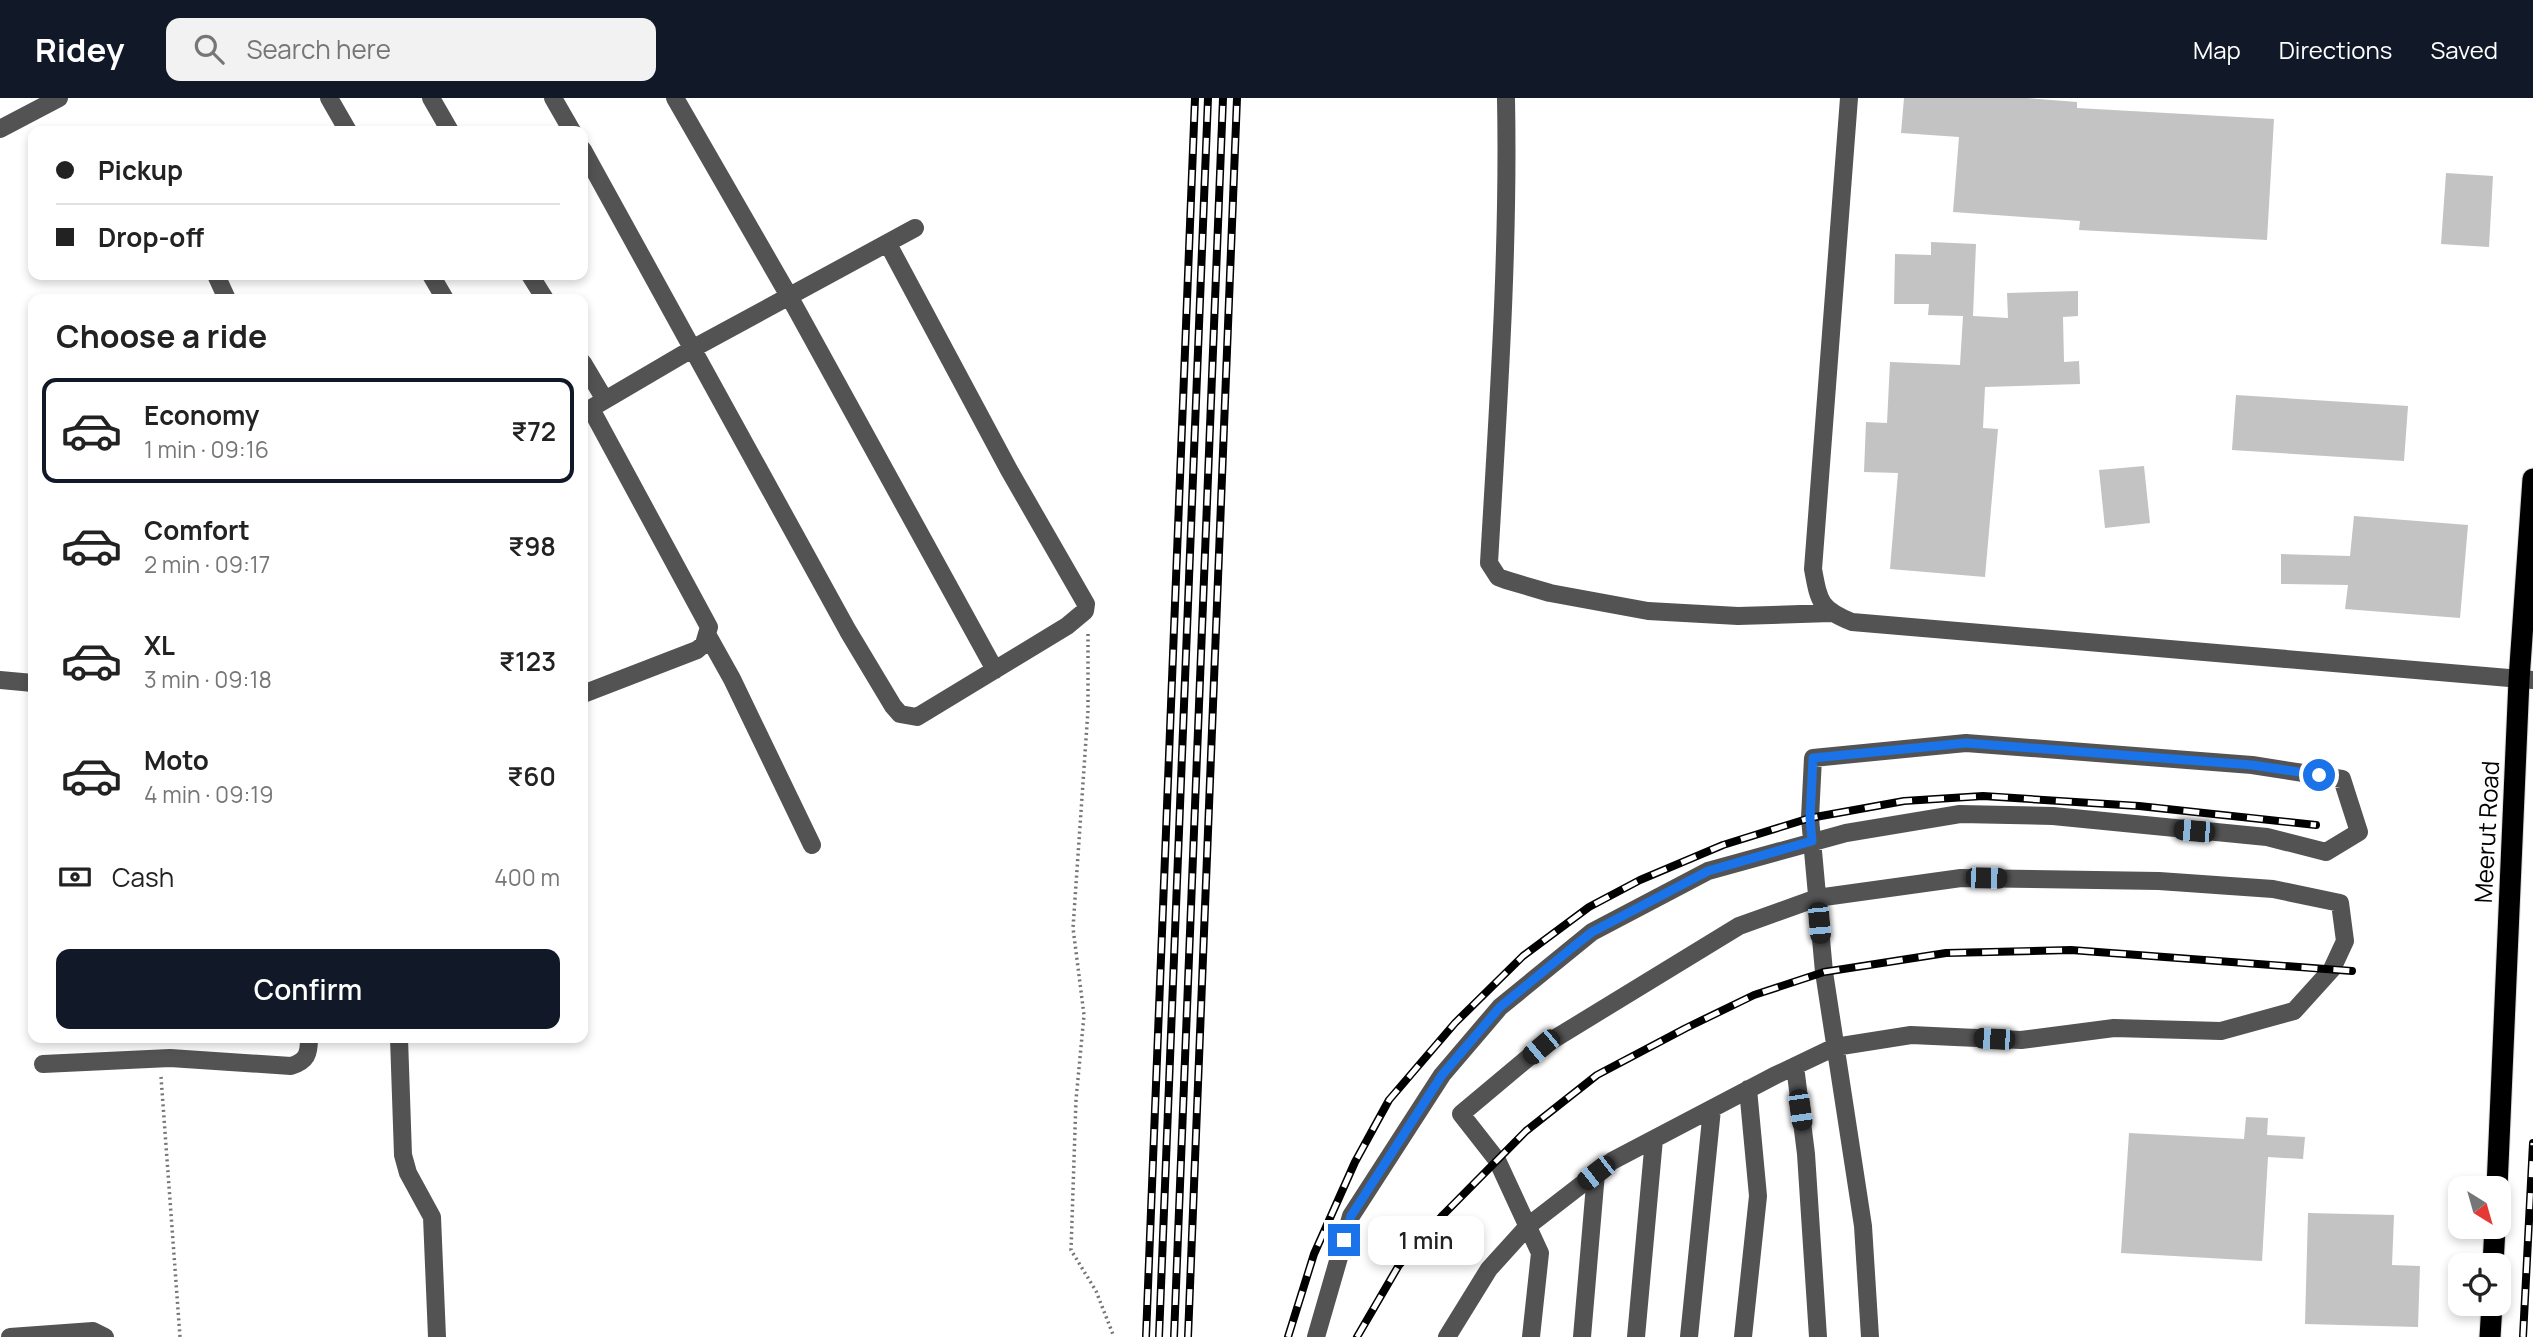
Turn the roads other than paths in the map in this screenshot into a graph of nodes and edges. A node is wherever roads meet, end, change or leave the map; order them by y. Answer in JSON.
{"nodes":[{"id":1,"x":60,"y":98,"type":"edge"},
{"id":2,"x":329,"y":98,"type":"edge"},
{"id":3,"x":431,"y":98,"type":"edge"},
{"id":4,"x":554,"y":98,"type":"edge"},
{"id":5,"x":675,"y":98,"type":"edge"},
{"id":6,"x":1506,"y":98,"type":"edge"},
{"id":7,"x":1849,"y":98,"type":"edge"},
{"id":8,"x":345,"y":126,"type":"edge"},
{"id":9,"x":447,"y":126,"type":"edge"},
{"id":10,"x":569,"y":126,"type":"edge"},
{"id":11,"x":0,"y":129,"type":"edge"},
{"id":12,"x":588,"y":159,"type":"edge"},
{"id":13,"x":915,"y":228,"type":"dead end"},
{"id":14,"x":888,"y":244,"type":"junction"},
{"id":15,"x":789,"y":296,"type":"junction"},
{"id":16,"x":692,"y":349,"type":"junction"},
{"id":17,"x":588,"y":385,"type":"edge"},
{"id":18,"x":593,"y":407,"type":"edge"},
{"id":19,"x":2533,"y":479,"type":"edge"},
{"id":20,"x":1831,"y":613,"type":"junction"},
{"id":21,"x":708,"y":636,"type":"junction"},
{"id":22,"x":995,"y":670,"type":"junction"},
{"id":23,"x":0,"y":680,"type":"edge"},
{"id":24,"x":2526,"y":680,"type":"edge"},
{"id":25,"x":28,"y":683,"type":"edge"},
{"id":26,"x":588,"y":692,"type":"edge"},
{"id":27,"x":1812,"y":841,"type":"junction"},
{"id":28,"x":812,"y":845,"type":"dead end"},
{"id":29,"x":1817,"y":898,"type":"junction"},
{"id":30,"x":308,"y":1043,"type":"edge"},
{"id":31,"x":399,"y":1043,"type":"edge"},
{"id":32,"x":1835,"y":1047,"type":"junction"},
{"id":33,"x":43,"y":1064,"type":"dead end"},
{"id":34,"x":1795,"y":1066,"type":"junction"},
{"id":35,"x":1748,"y":1089,"type":"junction"},
{"id":36,"x":1712,"y":1109,"type":"junction"},
{"id":37,"x":1654,"y":1139,"type":"junction"},
{"id":38,"x":1596,"y":1173,"type":"junction"},
{"id":39,"x":2498,"y":1176,"type":"edge"},
{"id":40,"x":1528,"y":1226,"type":"junction"},
{"id":41,"x":2491,"y":1316,"type":"edge"},
{"id":42,"x":10,"y":1337,"type":"edge"},
{"id":43,"x":105,"y":1337,"type":"edge"},
{"id":44,"x":437,"y":1337,"type":"edge"},
{"id":45,"x":1316,"y":1337,"type":"edge"},
{"id":46,"x":1447,"y":1337,"type":"edge"},
{"id":47,"x":1531,"y":1337,"type":"edge"},
{"id":48,"x":1582,"y":1337,"type":"edge"},
{"id":49,"x":1636,"y":1337,"type":"edge"},
{"id":50,"x":1689,"y":1337,"type":"edge"},
{"id":51,"x":1743,"y":1337,"type":"edge"},
{"id":52,"x":1818,"y":1337,"type":"edge"},
{"id":53,"x":1870,"y":1337,"type":"edge"},
{"id":54,"x":2490,"y":1337,"type":"edge"}],
"edges":[{"from":1,"to":11,"type":"street"},
{"from":2,"to":8,"type":"street"},
{"from":3,"to":9,"type":"street"},
{"from":4,"to":10,"type":"street"},
{"from":5,"to":15,"type":"street"},
{"from":6,"to":20,"type":"street"},
{"from":7,"to":20,"type":"street"},
{"from":12,"to":16,"type":"street"},
{"from":13,"to":14,"type":"street"},
{"from":14,"to":15,"type":"street"},
{"from":14,"to":22,"type":"street"},
{"from":15,"to":16,"type":"street"},
{"from":15,"to":22,"type":"street"},
{"from":16,"to":18,"type":"street"},
{"from":16,"to":22,"type":"street"},
{"from":17,"to":18,"type":"street"},
{"from":18,"to":21,"type":"street"},
{"from":19,"to":24,"type":"highway","name":"Meerut Road"},
{"from":20,"to":24,"type":"street"},
{"from":21,"to":26,"type":"street"},
{"from":21,"to":28,"type":"street"},
{"from":23,"to":25,"type":"street"},
{"from":24,"to":39,"type":"highway","name":"Meerut Road"},
{"from":27,"to":27,"type":"street"},
{"from":27,"to":29,"type":"street"},
{"from":27,"to":45,"type":"street"},
{"from":29,"to":32,"type":"street"},
{"from":29,"to":32,"type":"street"},
{"from":29,"to":40,"type":"street"},
{"from":30,"to":33,"type":"street"},
{"from":31,"to":44,"type":"street"},
{"from":32,"to":34,"type":"street"},
{"from":32,"to":53,"type":"street"},
{"from":34,"to":35,"type":"street"},
{"from":34,"to":52,"type":"street"},
{"from":35,"to":36,"type":"street"},
{"from":35,"to":51,"type":"street"},
{"from":36,"to":37,"type":"street"},
{"from":36,"to":50,"type":"street"},
{"from":37,"to":38,"type":"street"},
{"from":37,"to":49,"type":"street"},
{"from":38,"to":40,"type":"street"},
{"from":38,"to":48,"type":"street"},
{"from":40,"to":46,"type":"street"},
{"from":40,"to":47,"type":"street"},
{"from":41,"to":54,"type":"highway"},
{"from":42,"to":43,"type":"street"}]}
